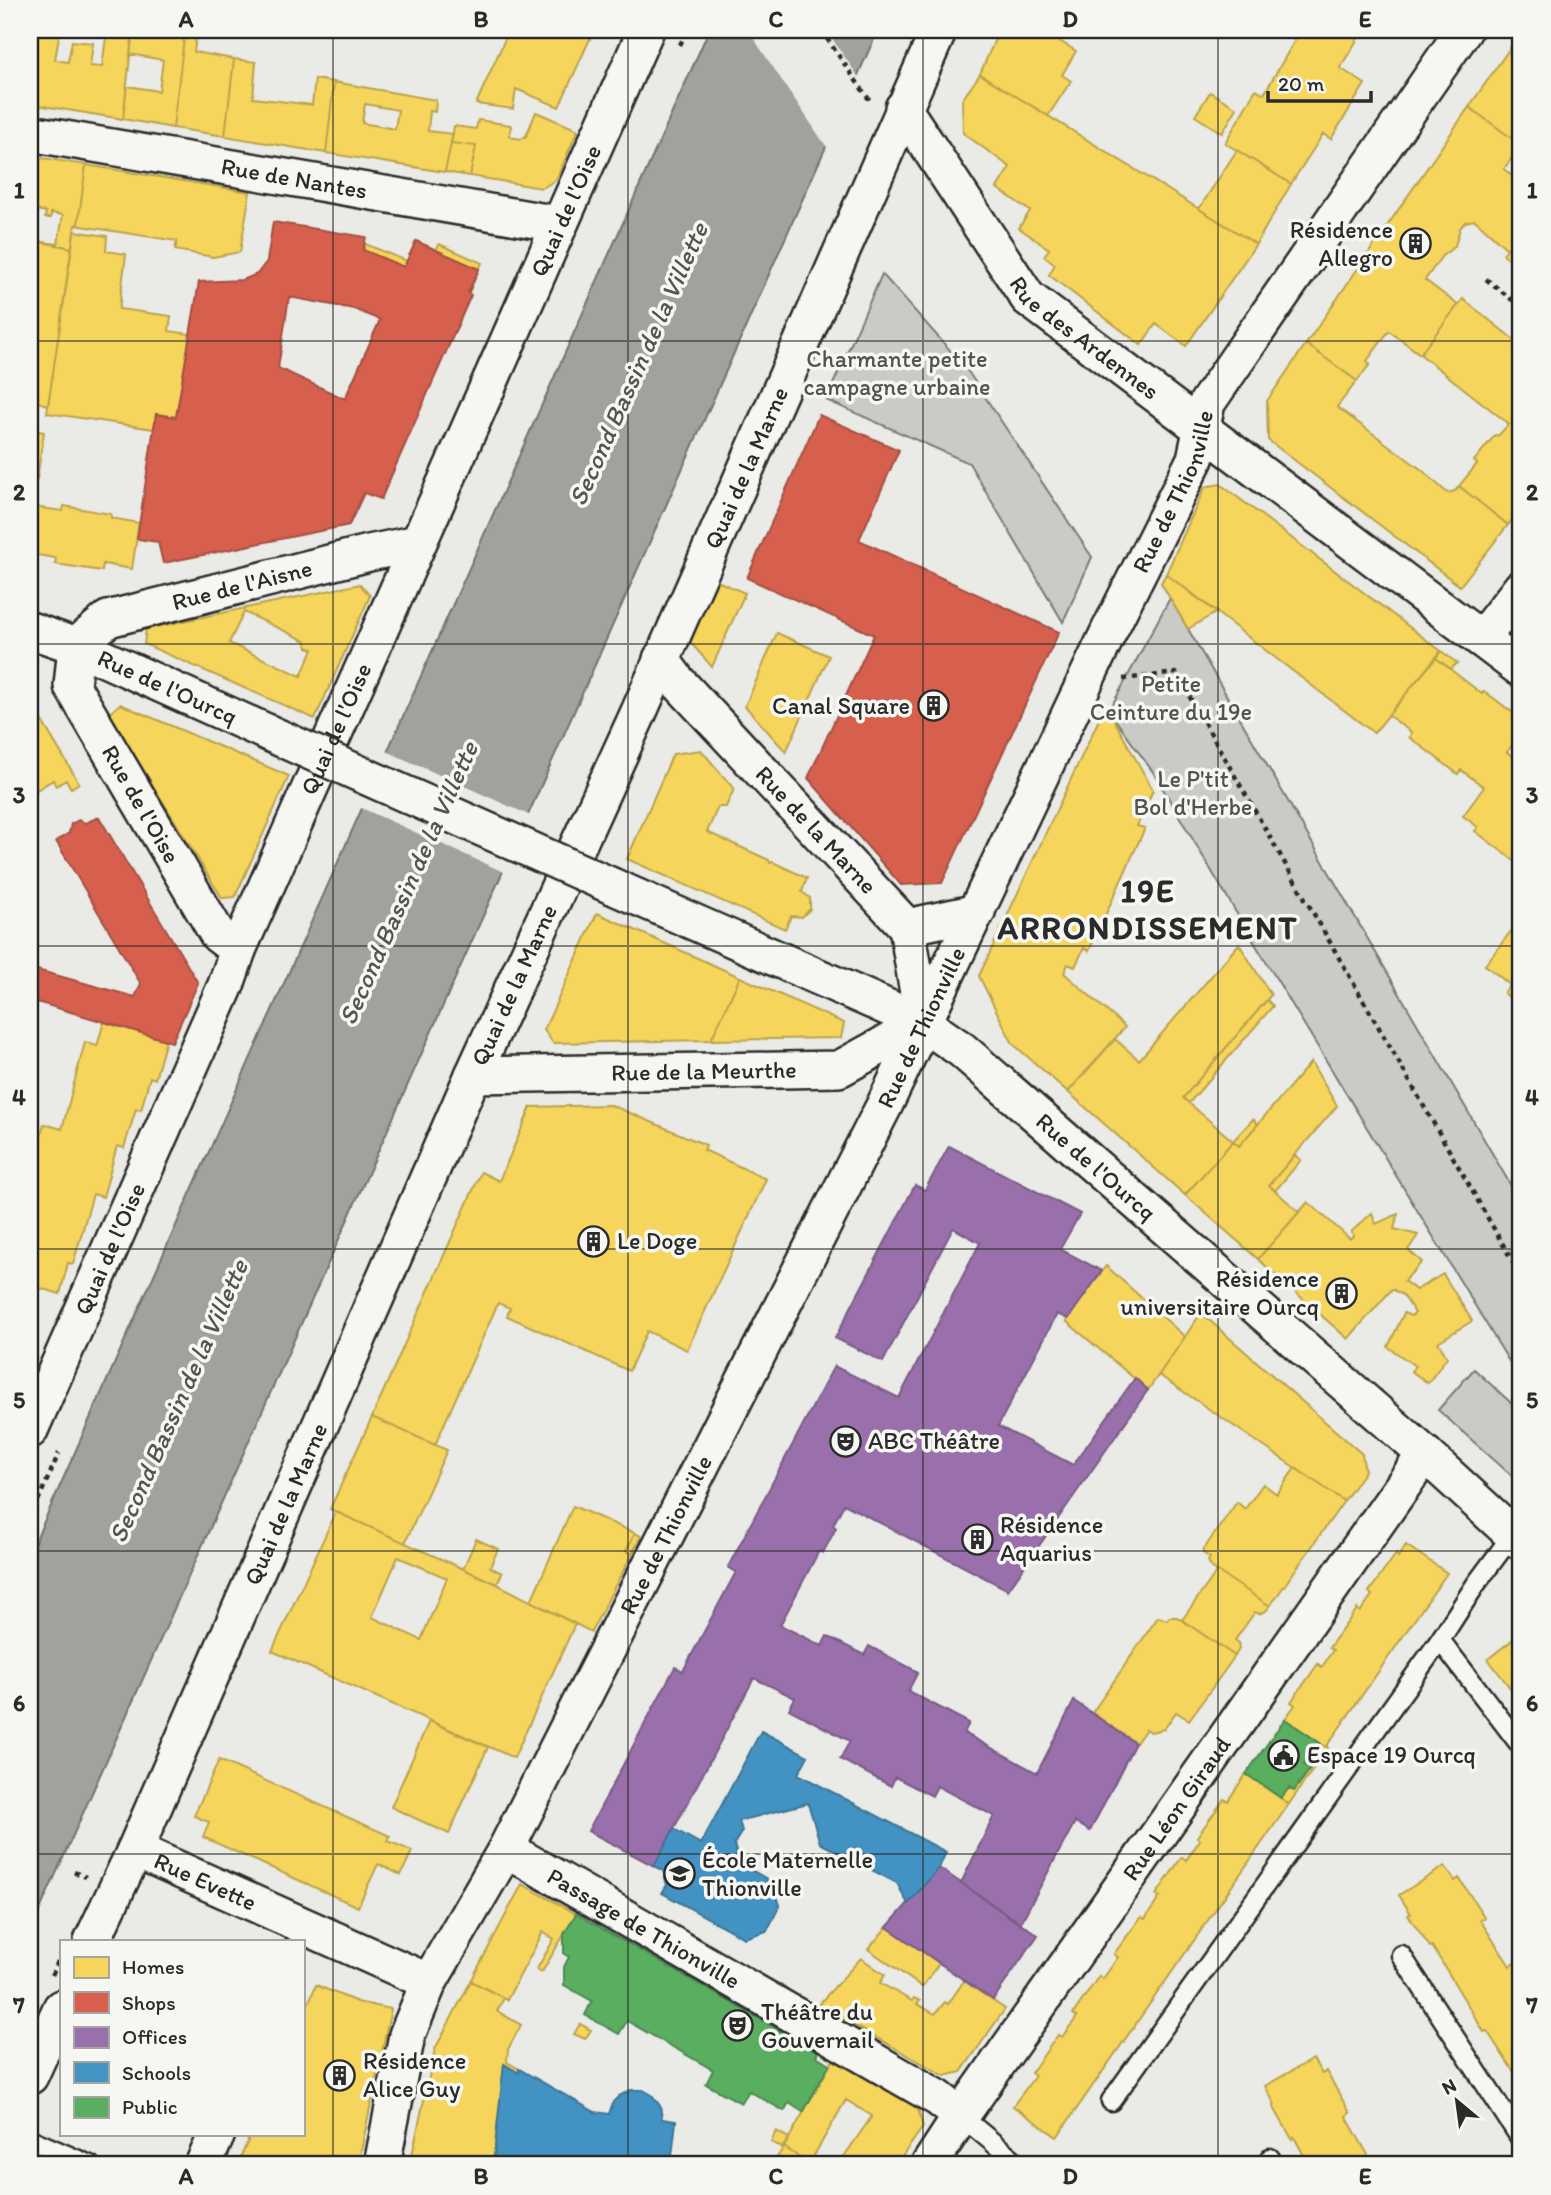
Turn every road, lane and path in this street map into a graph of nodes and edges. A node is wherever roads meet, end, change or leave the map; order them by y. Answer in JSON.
{"nodes":[{"id":1,"x":646,"y":30,"type":"edge"},
{"id":2,"x":821,"y":30,"type":"edge"},
{"id":3,"x":939,"y":30,"type":"edge"},
{"id":4,"x":1464,"y":30,"type":"edge"},
{"id":5,"x":871,"y":96,"type":"dead end"},
{"id":6,"x":903,"y":108,"type":"junction"},
{"id":7,"x":30,"y":133,"type":"edge"},
{"id":8,"x":558,"y":224,"type":"junction"},
{"id":9,"x":1486,"y":279,"type":"dead end"},
{"id":10,"x":1521,"y":307,"type":"edge"},
{"id":11,"x":1201,"y":428,"type":"junction"},
{"id":12,"x":418,"y":543,"type":"junction"},
{"id":13,"x":1521,"y":588,"type":"edge"},
{"id":14,"x":30,"y":630,"type":"edge"},
{"id":15,"x":1481,"y":639,"type":"junction"},
{"id":16,"x":76,"y":646,"type":"junction"},
{"id":17,"x":661,"y":659,"type":"junction"},
{"id":18,"x":1521,"y":669,"type":"edge"},
{"id":19,"x":1125,"y":680,"type":"dead end"},
{"id":20,"x":977,"y":912,"type":"junction"},
{"id":21,"x":908,"y":927,"type":"junction"},
{"id":22,"x":238,"y":950,"type":"junction"},
{"id":23,"x":923,"y":1023,"type":"junction"},
{"id":24,"x":473,"y":1075,"type":"junction"},
{"id":25,"x":1521,"y":1276,"type":"edge"},
{"id":26,"x":30,"y":1430,"type":"edge"},
{"id":27,"x":1424,"y":1454,"type":"junction"},
{"id":28,"x":1517,"y":1538,"type":"edge"},
{"id":29,"x":1440,"y":1640,"type":"junction"},
{"id":30,"x":1521,"y":1746,"type":"edge"},
{"id":31,"x":506,"y":1849,"type":"junction"},
{"id":32,"x":135,"y":1850,"type":"junction"},
{"id":33,"x":74,"y":1872,"type":"dead end"},
{"id":34,"x":88,"y":1878,"type":"dead end"},
{"id":35,"x":306,"y":1937,"type":"edge"},
{"id":36,"x":92,"y":1940,"type":"edge"},
{"id":37,"x":1401,"y":1955,"type":"dead end"},
{"id":38,"x":429,"y":1982,"type":"junction"},
{"id":39,"x":60,"y":2010,"type":"edge"},
{"id":40,"x":30,"y":2076,"type":"edge"},
{"id":41,"x":1111,"y":2101,"type":"dead end"},
{"id":42,"x":961,"y":2116,"type":"junction"},
{"id":43,"x":216,"y":2136,"type":"edge"},
{"id":44,"x":30,"y":2139,"type":"edge"},
{"id":45,"x":1521,"y":2139,"type":"edge"},
{"id":46,"x":90,"y":2165,"type":"edge"},
{"id":47,"x":203,"y":2165,"type":"edge"},
{"id":48,"x":382,"y":2165,"type":"edge"},
{"id":49,"x":929,"y":2165,"type":"edge"},
{"id":50,"x":1020,"y":2165,"type":"edge"}],
"edges":[{"from":1,"to":8,"type":"street","name":"Quai de l'Oise"},
{"from":2,"to":5,"type":"path"},
{"from":3,"to":6,"type":"street","name":"Quai de la Marne"},
{"from":4,"to":11,"type":"street","name":"Rue de Thionville"},
{"from":6,"to":11,"type":"street","name":"Rue des Ardennes"},
{"from":6,"to":17,"type":"street","name":"Quai de la Marne"},
{"from":7,"to":8,"type":"street","name":"Rue de Nantes"},
{"from":8,"to":12,"type":"street","name":"Quai de l'Oise"},
{"from":9,"to":10,"type":"path"},
{"from":11,"to":15,"type":"street","name":"Rue des Ardennes"},
{"from":11,"to":20,"type":"street","name":"Rue de Thionville"},
{"from":12,"to":16,"type":"street","name":"Rue de l'Aisne"},
{"from":12,"to":22,"type":"street","name":"Quai de l'Oise"},
{"from":13,"to":15,"type":"street"},
{"from":14,"to":16,"type":"street","name":"Rue de l'Ourcq"},
{"from":15,"to":18,"type":"street","name":"Rue des Ardennes"},
{"from":16,"to":22,"type":"street","name":"Rue de l'Oise"},
{"from":16,"to":23,"type":"street","name":"Rue de l'Ourcq","bridge":true},
{"from":17,"to":21,"type":"street","name":"Rue de la Marne"},
{"from":17,"to":24,"type":"street","name":"Quai de la Marne"},
{"from":19,"to":25,"type":"path"},
{"from":20,"to":21,"type":"street","name":"Rue de Thionville"},
{"from":20,"to":23,"type":"street","name":"Rue de Thionville"},
{"from":21,"to":23,"type":"street"},
{"from":22,"to":26,"type":"street","name":"Quai de l'Oise"},
{"from":23,"to":24,"type":"street","name":"Rue de la Meurthe"},
{"from":23,"to":27,"type":"street","name":"Rue de l'Ourcq"},
{"from":23,"to":31,"type":"street","name":"Rue de Thionville"},
{"from":24,"to":32,"type":"street","name":"Quai de la Marne"},
{"from":27,"to":28,"type":"street","name":"Rue de l'Ourcq"},
{"from":27,"to":42,"type":"street","name":"Rue Léon Giraud"},
{"from":28,"to":29,"type":"lane"},
{"from":29,"to":30,"type":"lane"},
{"from":29,"to":41,"type":"lane"},
{"from":31,"to":38,"type":"street","name":"Rue de Thionville"},
{"from":31,"to":42,"type":"street","name":"Passage de Thionville"},
{"from":32,"to":35,"type":"street","name":"Rue Evette"},
{"from":32,"to":36,"type":"street","name":"Quai de la Marne"},
{"from":33,"to":34,"type":"path"},
{"from":35,"to":38,"type":"street","name":"Rue Evette"},
{"from":37,"to":45,"type":"lane"},
{"from":38,"to":48,"type":"street","name":"Rue de Thionville"},
{"from":39,"to":40,"type":"street"},
{"from":42,"to":49,"type":"street","name":"Rue Léon Giraud"},
{"from":42,"to":50,"type":"lane"},
{"from":43,"to":47,"type":"street"},
{"from":44,"to":46,"type":"lane"}]}
